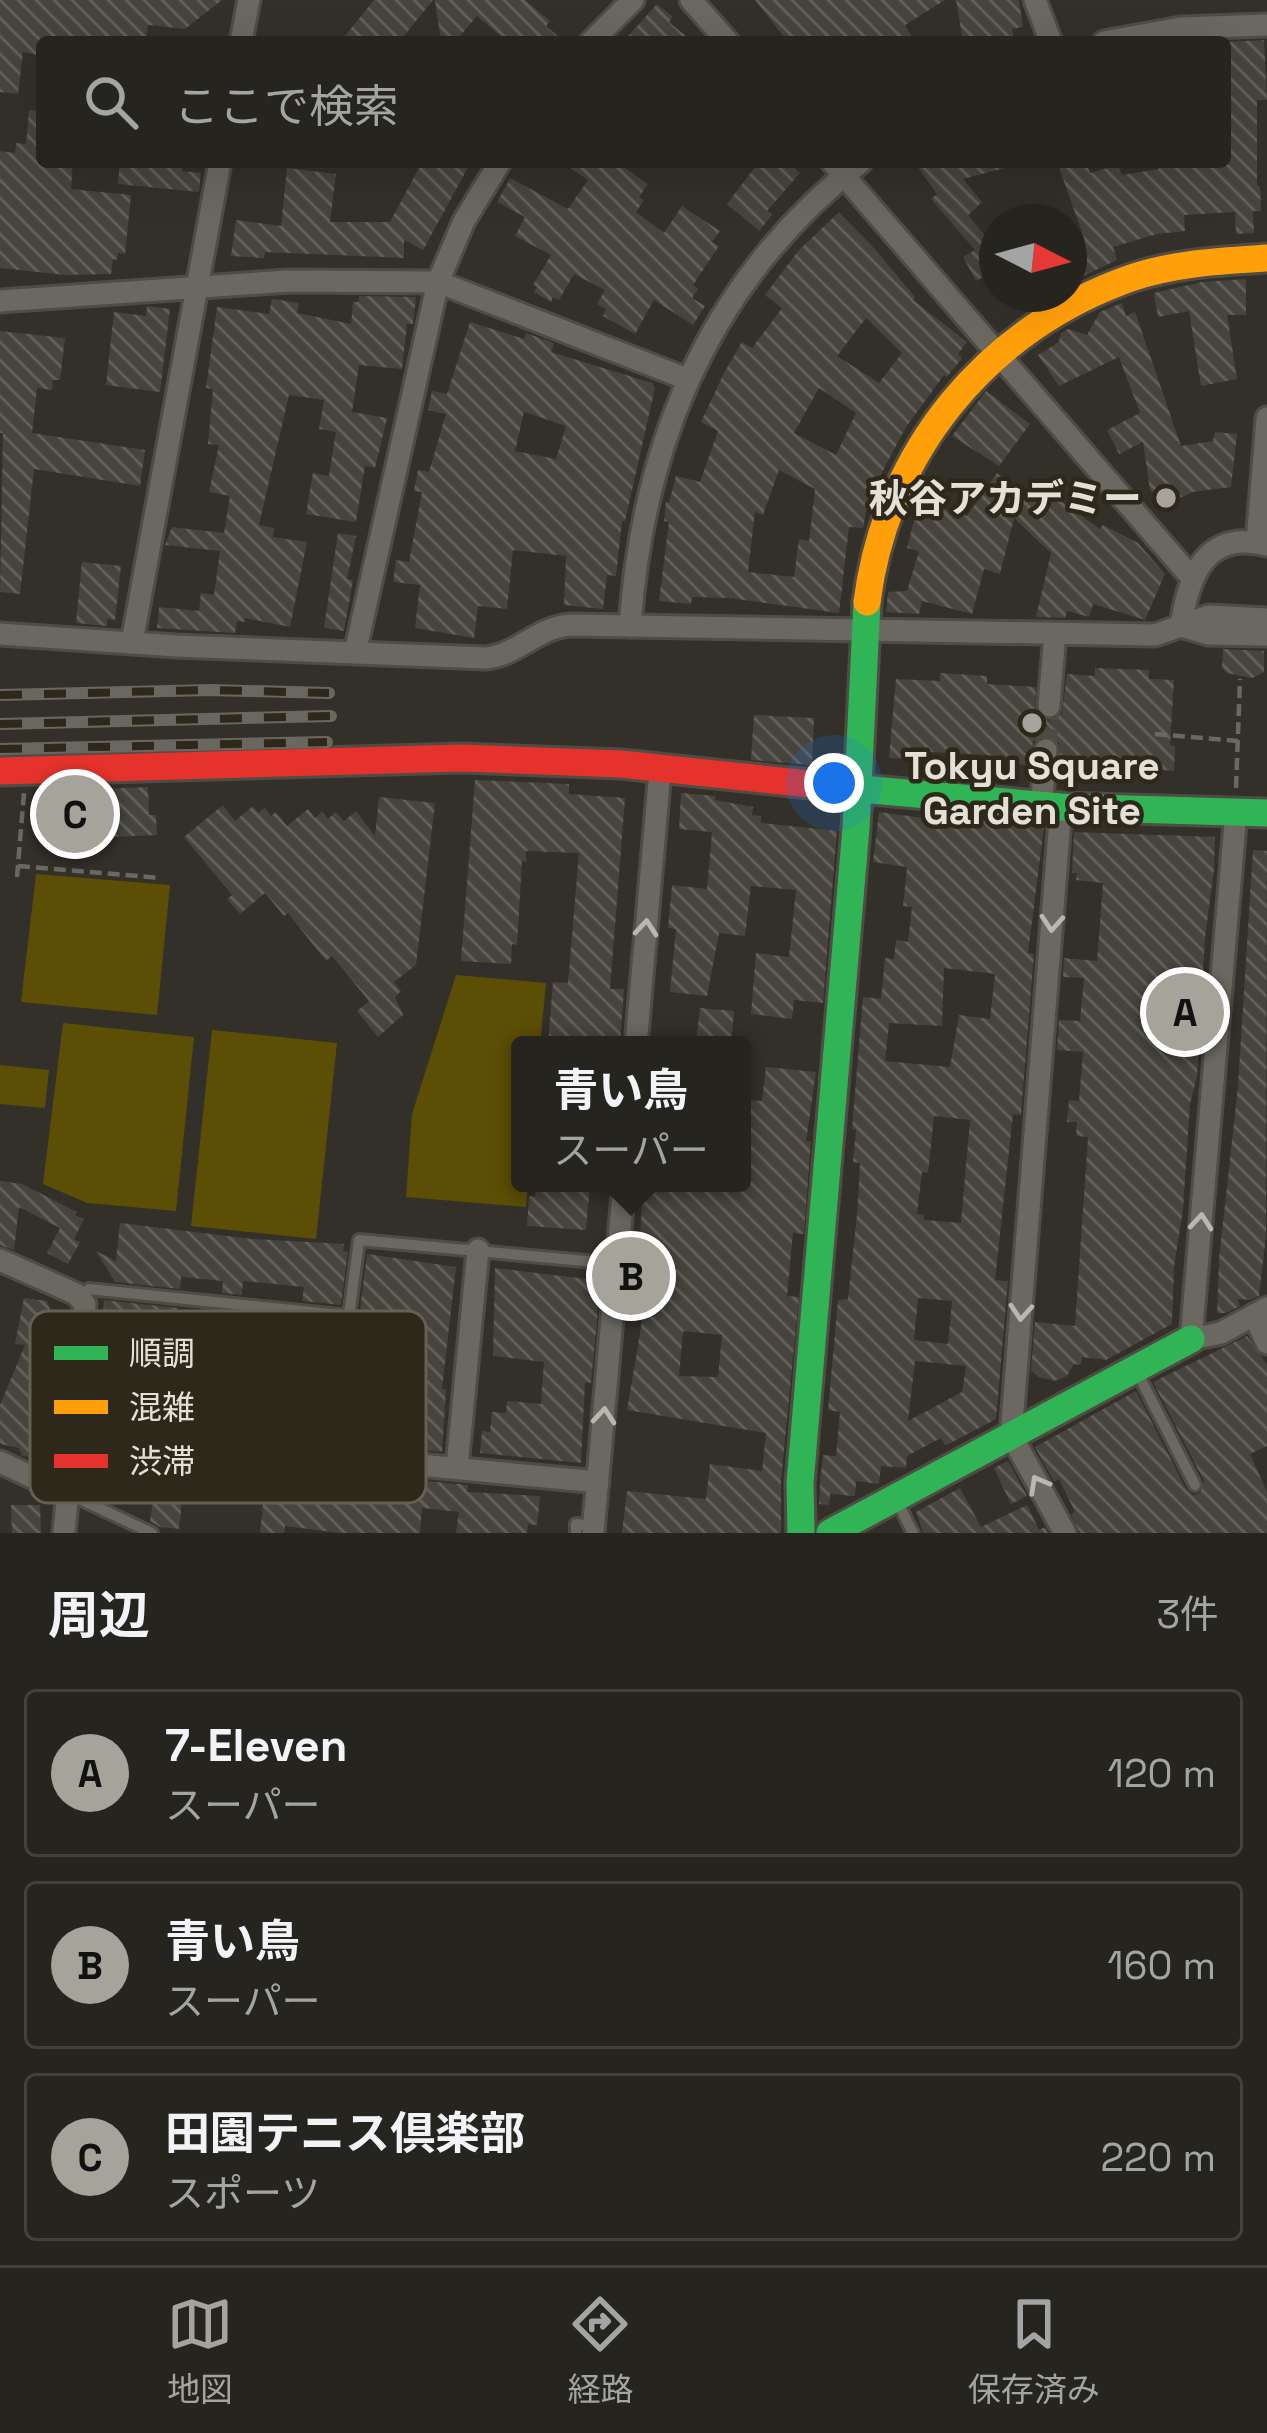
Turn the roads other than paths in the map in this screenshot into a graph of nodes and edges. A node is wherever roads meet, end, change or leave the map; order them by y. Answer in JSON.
{"nodes":[{"id":1,"x":249,"y":0,"type":"edge"},
{"id":2,"x":633,"y":0,"type":"edge"},
{"id":3,"x":691,"y":0,"type":"edge"},
{"id":4,"x":1035,"y":0,"type":"edge"},
{"id":5,"x":1267,"y":25,"type":"edge"},
{"id":6,"x":242,"y":36,"type":"edge"},
{"id":7,"x":597,"y":36,"type":"edge"},
{"id":8,"x":723,"y":36,"type":"edge"},
{"id":9,"x":1050,"y":36,"type":"edge"},
{"id":10,"x":1137,"y":36,"type":"edge"},
{"id":11,"x":219,"y":168,"type":"edge"},
{"id":12,"x":496,"y":168,"type":"edge"},
{"id":13,"x":844,"y":168,"type":"edge"},
{"id":14,"x":848,"y":168,"type":"edge"},
{"id":15,"x":1267,"y":258,"type":"edge"},
{"id":16,"x":438,"y":282,"type":"junction"},
{"id":17,"x":199,"y":285,"type":"junction"},
{"id":18,"x":0,"y":301,"type":"edge"},
{"id":19,"x":997,"y":352,"type":"junction"},
{"id":20,"x":687,"y":379,"type":"junction"},
{"id":21,"x":1267,"y":418,"type":"edge"},
{"id":22,"x":1262,"y":543,"type":"edge"},
{"id":23,"x":1191,"y":577,"type":"junction"},
{"id":24,"x":1267,"y":619,"type":"edge"},
{"id":25,"x":630,"y":626,"type":"junction"},
{"id":26,"x":1181,"y":626,"type":"junction"},
{"id":27,"x":866,"y":632,"type":"junction"},
{"id":28,"x":0,"y":634,"type":"edge"},
{"id":29,"x":1267,"y":635,"type":"edge"},
{"id":30,"x":132,"y":642,"type":"junction"},
{"id":31,"x":1054,"y":645,"type":"dead end"},
{"id":32,"x":355,"y":652,"type":"junction"},
{"id":33,"x":1048,"y":706,"type":"tunnel mouth"},
{"id":34,"x":1046,"y":750,"type":"tunnel mouth"},
{"id":35,"x":13,"y":771,"type":"edge"},
{"id":36,"x":660,"y":771,"type":"junction"},
{"id":37,"x":859,"y":788,"type":"junction"},
{"id":38,"x":1052,"y":802,"type":"junction"},
{"id":39,"x":1250,"y":808,"type":"edge"},
{"id":40,"x":637,"y":1036,"type":"edge"},
{"id":41,"x":623,"y":1192,"type":"edge"},
{"id":42,"x":478,"y":1250,"type":"junction"},
{"id":43,"x":0,"y":1260,"type":"edge"},
{"id":44,"x":617,"y":1264,"type":"junction"},
{"id":45,"x":82,"y":1298,"type":"junction"},
{"id":46,"x":83,"y":1311,"type":"edge"},
{"id":47,"x":303,"y":1311,"type":"edge"},
{"id":48,"x":350,"y":1311,"type":"edge"},
{"id":49,"x":1260,"y":1312,"type":"edge"},
{"id":50,"x":1191,"y":1339,"type":"junction"},
{"id":51,"x":1267,"y":1343,"type":"edge"},
{"id":52,"x":1135,"y":1368,"type":"junction"},
{"id":53,"x":1011,"y":1435,"type":"junction"},
{"id":54,"x":0,"y":1462,"type":"edge"},
{"id":55,"x":426,"y":1464,"type":"edge"},
{"id":56,"x":458,"y":1467,"type":"junction"},
{"id":57,"x":30,"y":1476,"type":"edge"},
{"id":58,"x":598,"y":1482,"type":"junction"},
{"id":59,"x":1196,"y":1485,"type":"dead end"},
{"id":60,"x":896,"y":1498,"type":"junction"},
{"id":61,"x":66,"y":1503,"type":"edge"},
{"id":62,"x":88,"y":1503,"type":"edge"},
{"id":63,"x":588,"y":1531,"type":"edge"},
{"id":64,"x":64,"y":1533,"type":"edge"},
{"id":65,"x":152,"y":1533,"type":"edge"},
{"id":66,"x":801,"y":1533,"type":"edge"},
{"id":67,"x":830,"y":1533,"type":"edge"},
{"id":68,"x":913,"y":1533,"type":"edge"},
{"id":69,"x":1065,"y":1533,"type":"edge"}],
"edges":[{"from":1,"to":6,"type":"street"},
{"from":2,"to":7,"type":"street"},
{"from":3,"to":8,"type":"street"},
{"from":4,"to":9,"type":"street"},
{"from":5,"to":10,"type":"street"},
{"from":11,"to":17,"type":"street"},
{"from":12,"to":16,"type":"street"},
{"from":13,"to":20,"type":"street"},
{"from":14,"to":19,"type":"street"},
{"from":15,"to":19,"type":"street"},
{"from":16,"to":17,"type":"street"},
{"from":16,"to":20,"type":"street"},
{"from":16,"to":32,"type":"street"},
{"from":17,"to":18,"type":"street"},
{"from":17,"to":30,"type":"street"},
{"from":19,"to":23,"type":"street"},
{"from":19,"to":27,"type":"street"},
{"from":20,"to":25,"type":"street"},
{"from":21,"to":22,"type":"street"},
{"from":22,"to":23,"type":"street"},
{"from":23,"to":26,"type":"street"},
{"from":24,"to":26,"type":"street"},
{"from":25,"to":27,"type":"street"},
{"from":25,"to":32,"type":"street"},
{"from":26,"to":27,"type":"street"},
{"from":26,"to":29,"type":"street"},
{"from":27,"to":37,"type":"street"},
{"from":28,"to":30,"type":"street"},
{"from":30,"to":32,"type":"street"},
{"from":31,"to":33,"type":"street"},
{"from":34,"to":38,"type":"street"},
{"from":35,"to":36,"type":"street"},
{"from":36,"to":37,"type":"street"},
{"from":40,"to":36,"type":"street","one_way":true},
{"from":37,"to":38,"type":"street"},
{"from":37,"to":66,"type":"street"},
{"from":38,"to":39,"type":"street"},
{"from":38,"to":53,"type":"street","one_way":true},
{"from":50,"to":39,"type":"street","one_way":true},
{"from":41,"to":44,"type":"street"},
{"from":42,"to":44,"type":"lane"},
{"from":42,"to":48,"type":"lane"},
{"from":42,"to":56,"type":"street"},
{"from":43,"to":45,"type":"street"},
{"from":58,"to":44,"type":"street","one_way":true},
{"from":45,"to":46,"type":"street"},
{"from":45,"to":47,"type":"lane"},
{"from":49,"to":50,"type":"street"},
{"from":49,"to":51,"type":"street"},
{"from":50,"to":52,"type":"street"},
{"from":52,"to":53,"type":"street"},
{"from":52,"to":59,"type":"lane"},
{"from":53,"to":60,"type":"street"},
{"from":69,"to":53,"type":"street","one_way":true},
{"from":54,"to":57,"type":"street"},
{"from":55,"to":56,"type":"street"},
{"from":56,"to":58,"type":"street"},
{"from":58,"to":63,"type":"street"},
{"from":60,"to":67,"type":"street"},
{"from":60,"to":68,"type":"lane"},
{"from":61,"to":64,"type":"street"},
{"from":62,"to":65,"type":"lane"}]}
